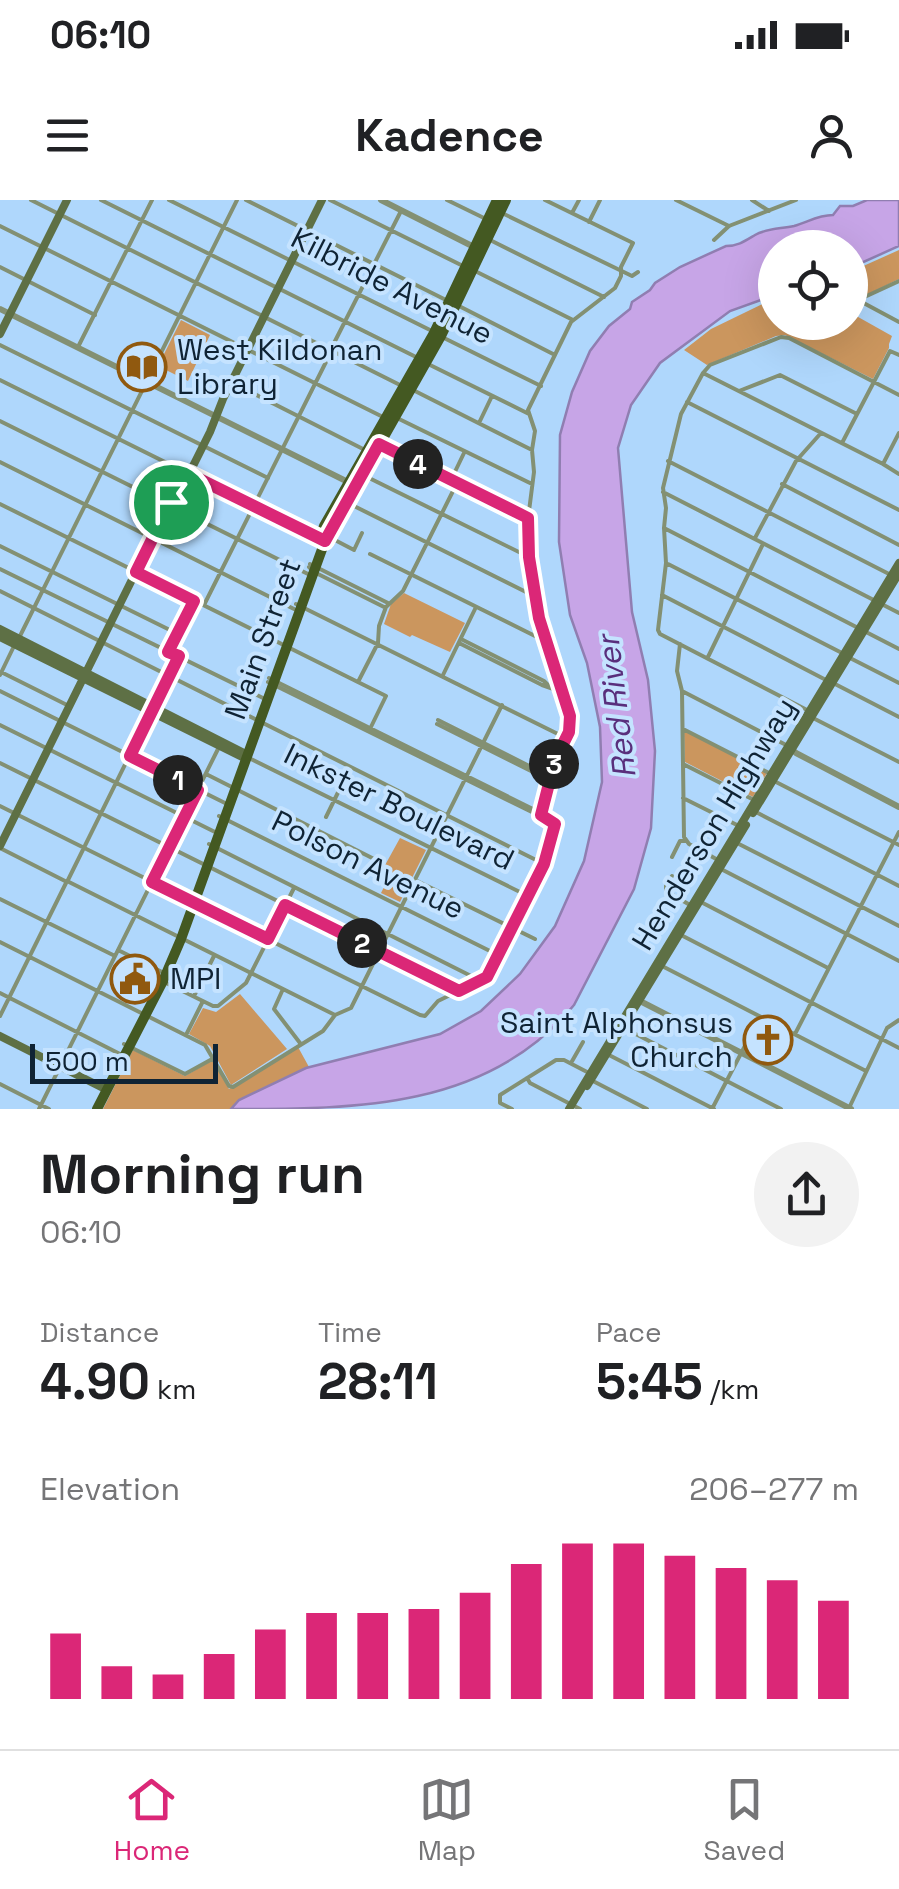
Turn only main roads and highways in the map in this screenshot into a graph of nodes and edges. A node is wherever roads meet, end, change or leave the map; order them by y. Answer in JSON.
{"nodes":[{"id":1,"x":67,"y":200,"type":"edge"},
{"id":2,"x":322,"y":200,"type":"edge"},
{"id":3,"x":506,"y":200,"type":"edge"},
{"id":4,"x":495,"y":213,"type":"edge"},
{"id":5,"x":0,"y":334,"type":"edge"},
{"id":6,"x":352,"y":484,"type":"junction"},
{"id":7,"x":326,"y":533,"type":"junction"},
{"id":8,"x":899,"y":563,"type":"edge"},
{"id":9,"x":896,"y":576,"type":"edge"},
{"id":10,"x":0,"y":628,"type":"edge"},
{"id":11,"x":0,"y":637,"type":"edge"},
{"id":12,"x":17,"y":641,"type":"junction"},
{"id":13,"x":85,"y":675,"type":"junction"},
{"id":14,"x":271,"y":681,"type":"junction"},
{"id":15,"x":257,"y":720,"type":"junction"},
{"id":16,"x":246,"y":756,"type":"junction"},
{"id":17,"x":756,"y":805,"type":"junction"},
{"id":18,"x":733,"y":840,"type":"junction"},
{"id":19,"x":0,"y":848,"type":"edge"},
{"id":20,"x":0,"y":1036,"type":"edge"},
{"id":21,"x":104,"y":1088,"type":"junction"},
{"id":22,"x":574,"y":1108,"type":"edge"},
{"id":23,"x":94,"y":1109,"type":"edge"}],
"edges":[{"from":1,"to":5,"type":"main road"},
{"from":2,"to":13,"type":"main road"},
{"from":3,"to":4,"type":"main road","name":"Main Street"},
{"from":4,"to":6,"type":"main road","name":"Main Street"},
{"from":6,"to":7,"type":"main road","name":"Main Street"},
{"from":6,"to":7,"type":"main road","name":"Main Street"},
{"from":7,"to":14,"type":"main road","name":"Main Street"},
{"from":8,"to":9,"type":"main road","name":"Henderson Highway"},
{"from":9,"to":17,"type":"main road","name":"Henderson Highway"},
{"from":10,"to":12,"type":"main road","name":"Inkster Boulevard"},
{"from":11,"to":12,"type":"main road","name":"Inkster Boulevard"},
{"from":12,"to":13,"type":"main road","name":"Inkster Boulevard"},
{"from":13,"to":16,"type":"main road","name":"Inkster Boulevard"},
{"from":13,"to":19,"type":"main road"},
{"from":14,"to":15,"type":"main road","name":"Main Street"},
{"from":14,"to":15,"type":"main road","name":"Main Street"},
{"from":15,"to":16,"type":"main road","name":"Main Street"},
{"from":16,"to":21,"type":"main road","name":"Main Street"},
{"from":17,"to":18,"type":"main road","name":"Henderson Highway"},
{"from":17,"to":18,"type":"main road","name":"Henderson Highway"},
{"from":18,"to":22,"type":"main road","name":"Henderson Highway"},
{"from":20,"to":21,"type":"main road"},
{"from":21,"to":23,"type":"main road","name":"Main Street"}]}
